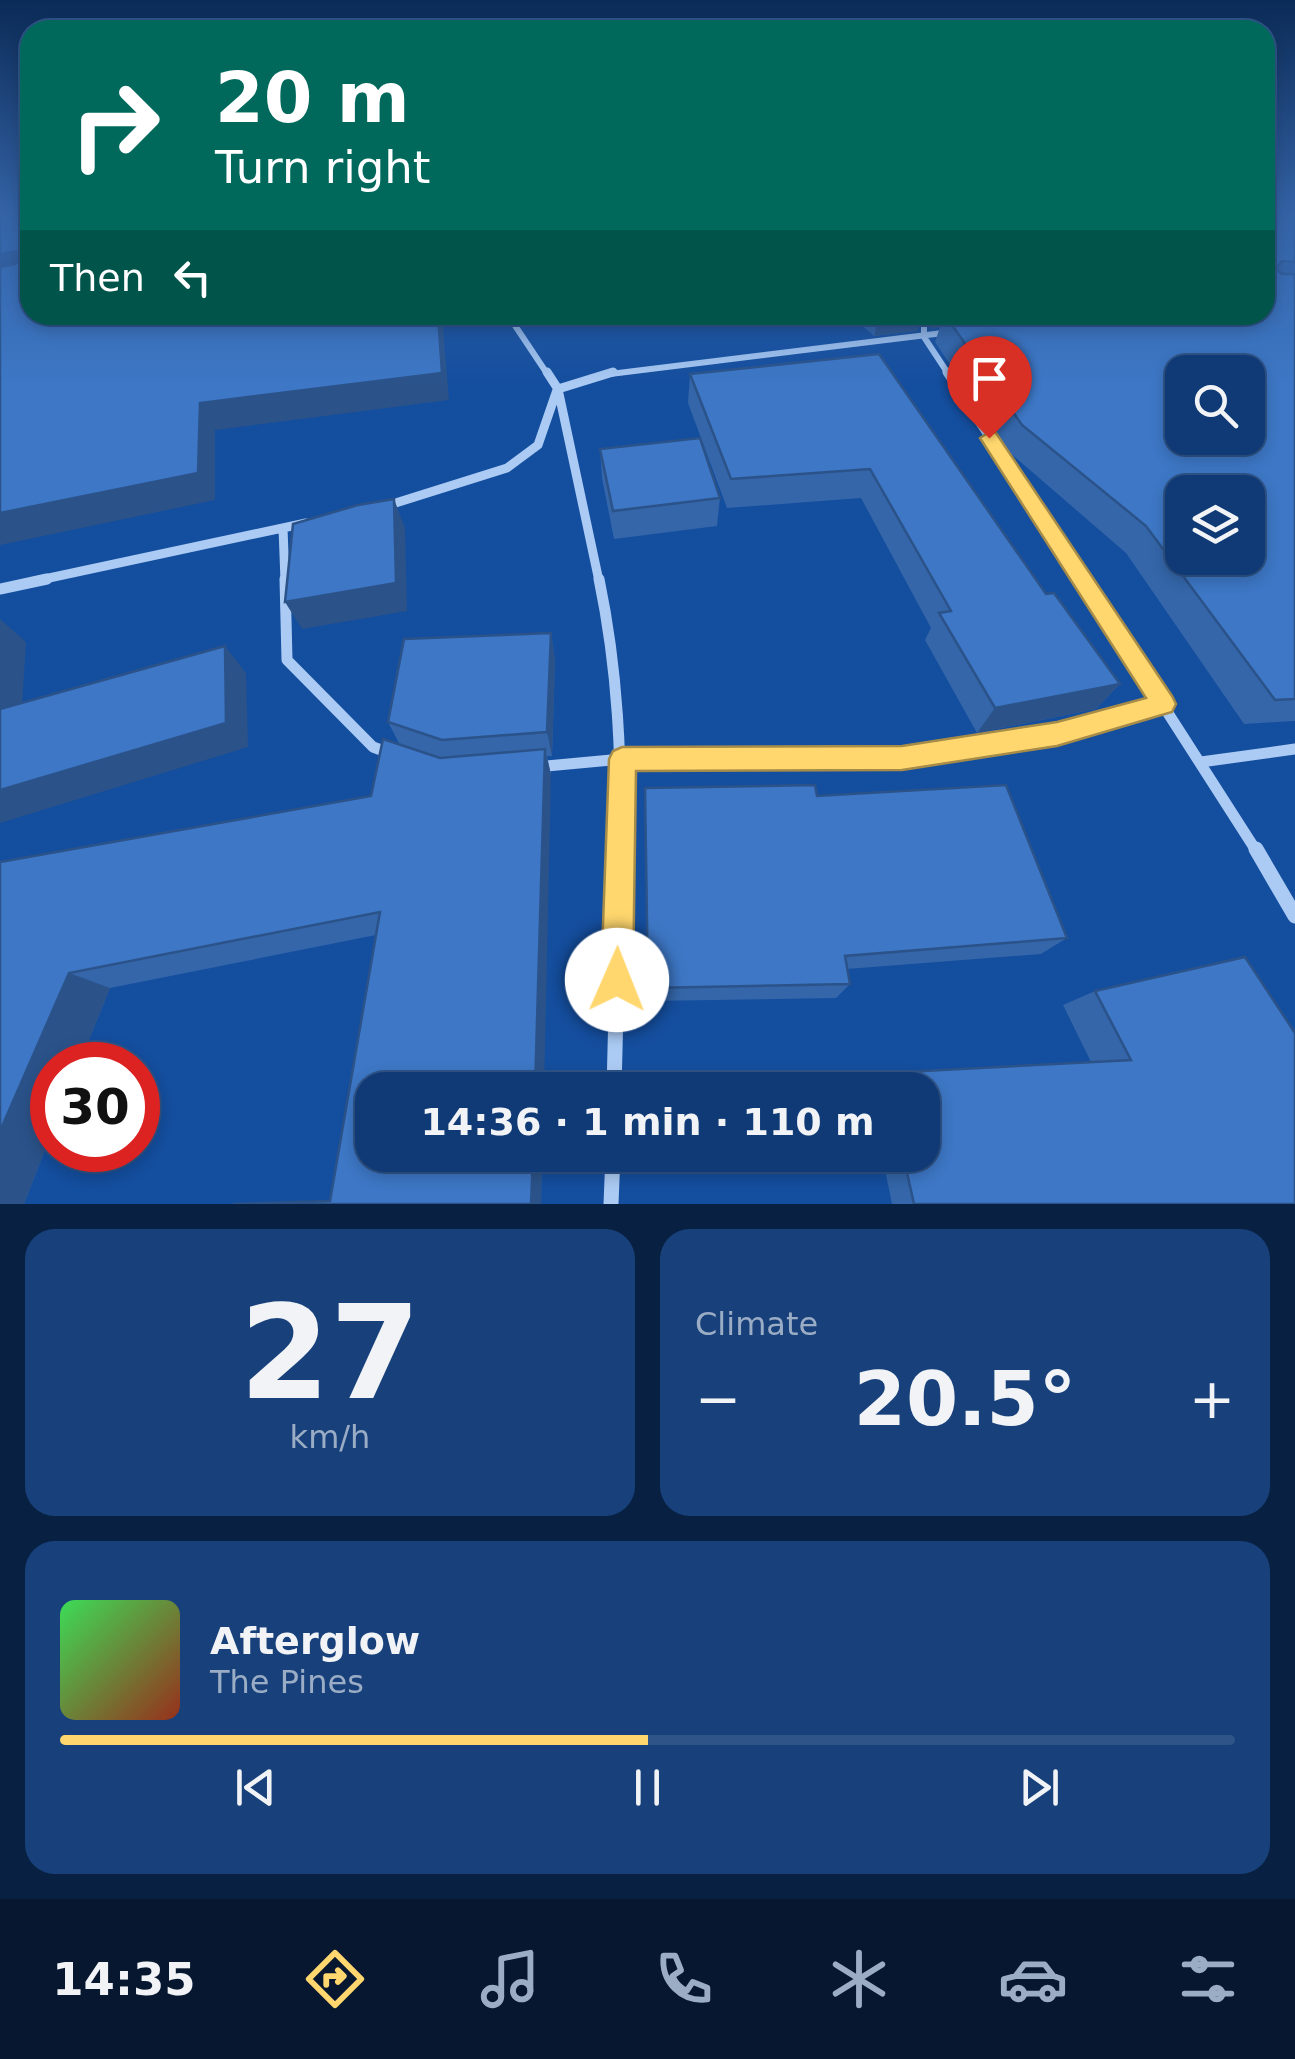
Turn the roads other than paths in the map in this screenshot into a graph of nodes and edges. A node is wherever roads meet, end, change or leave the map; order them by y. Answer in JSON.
{"nodes":[{"id":1,"x":515,"y":325,"type":"edge"},
{"id":2,"x":924,"y":325,"type":"edge"},
{"id":3,"x":958,"y":331,"type":"edge"},
{"id":4,"x":924,"y":338,"type":"junction"},
{"id":5,"x":558,"y":390,"type":"junction"},
{"id":6,"x":373,"y":509,"type":"edge"},
{"id":7,"x":319,"y":521,"type":"edge"},
{"id":8,"x":283,"y":528,"type":"junction"},
{"id":9,"x":0,"y":589,"type":"edge"},
{"id":10,"x":1163,"y":704,"type":"junction"},
{"id":11,"x":1295,"y":749,"type":"edge"},
{"id":12,"x":405,"y":758,"type":"edge"},
{"id":13,"x":622,"y":759,"type":"junction"},
{"id":14,"x":1201,"y":762,"type":"junction"},
{"id":15,"x":528,"y":768,"type":"edge"},
{"id":16,"x":1295,"y":916,"type":"edge"},
{"id":17,"x":614,"y":1072,"type":"edge"},
{"id":18,"x":613,"y":1172,"type":"edge"},
{"id":19,"x":612,"y":1204,"type":"edge"}],
"edges":[{"from":1,"to":5,"type":"street"},
{"from":2,"to":4,"type":"street"},
{"from":3,"to":4,"type":"street"},
{"from":4,"to":5,"type":"street"},
{"from":4,"to":10,"type":"street"},
{"from":5,"to":6,"type":"street"},
{"from":5,"to":13,"type":"street"},
{"from":7,"to":8,"type":"street"},
{"from":8,"to":9,"type":"street"},
{"from":8,"to":12,"type":"street"},
{"from":10,"to":13,"type":"street"},
{"from":10,"to":14,"type":"street"},
{"from":11,"to":14,"type":"street"},
{"from":13,"to":15,"type":"street"},
{"from":13,"to":17,"type":"street"},
{"from":14,"to":16,"type":"street"},
{"from":18,"to":19,"type":"street"}]}
